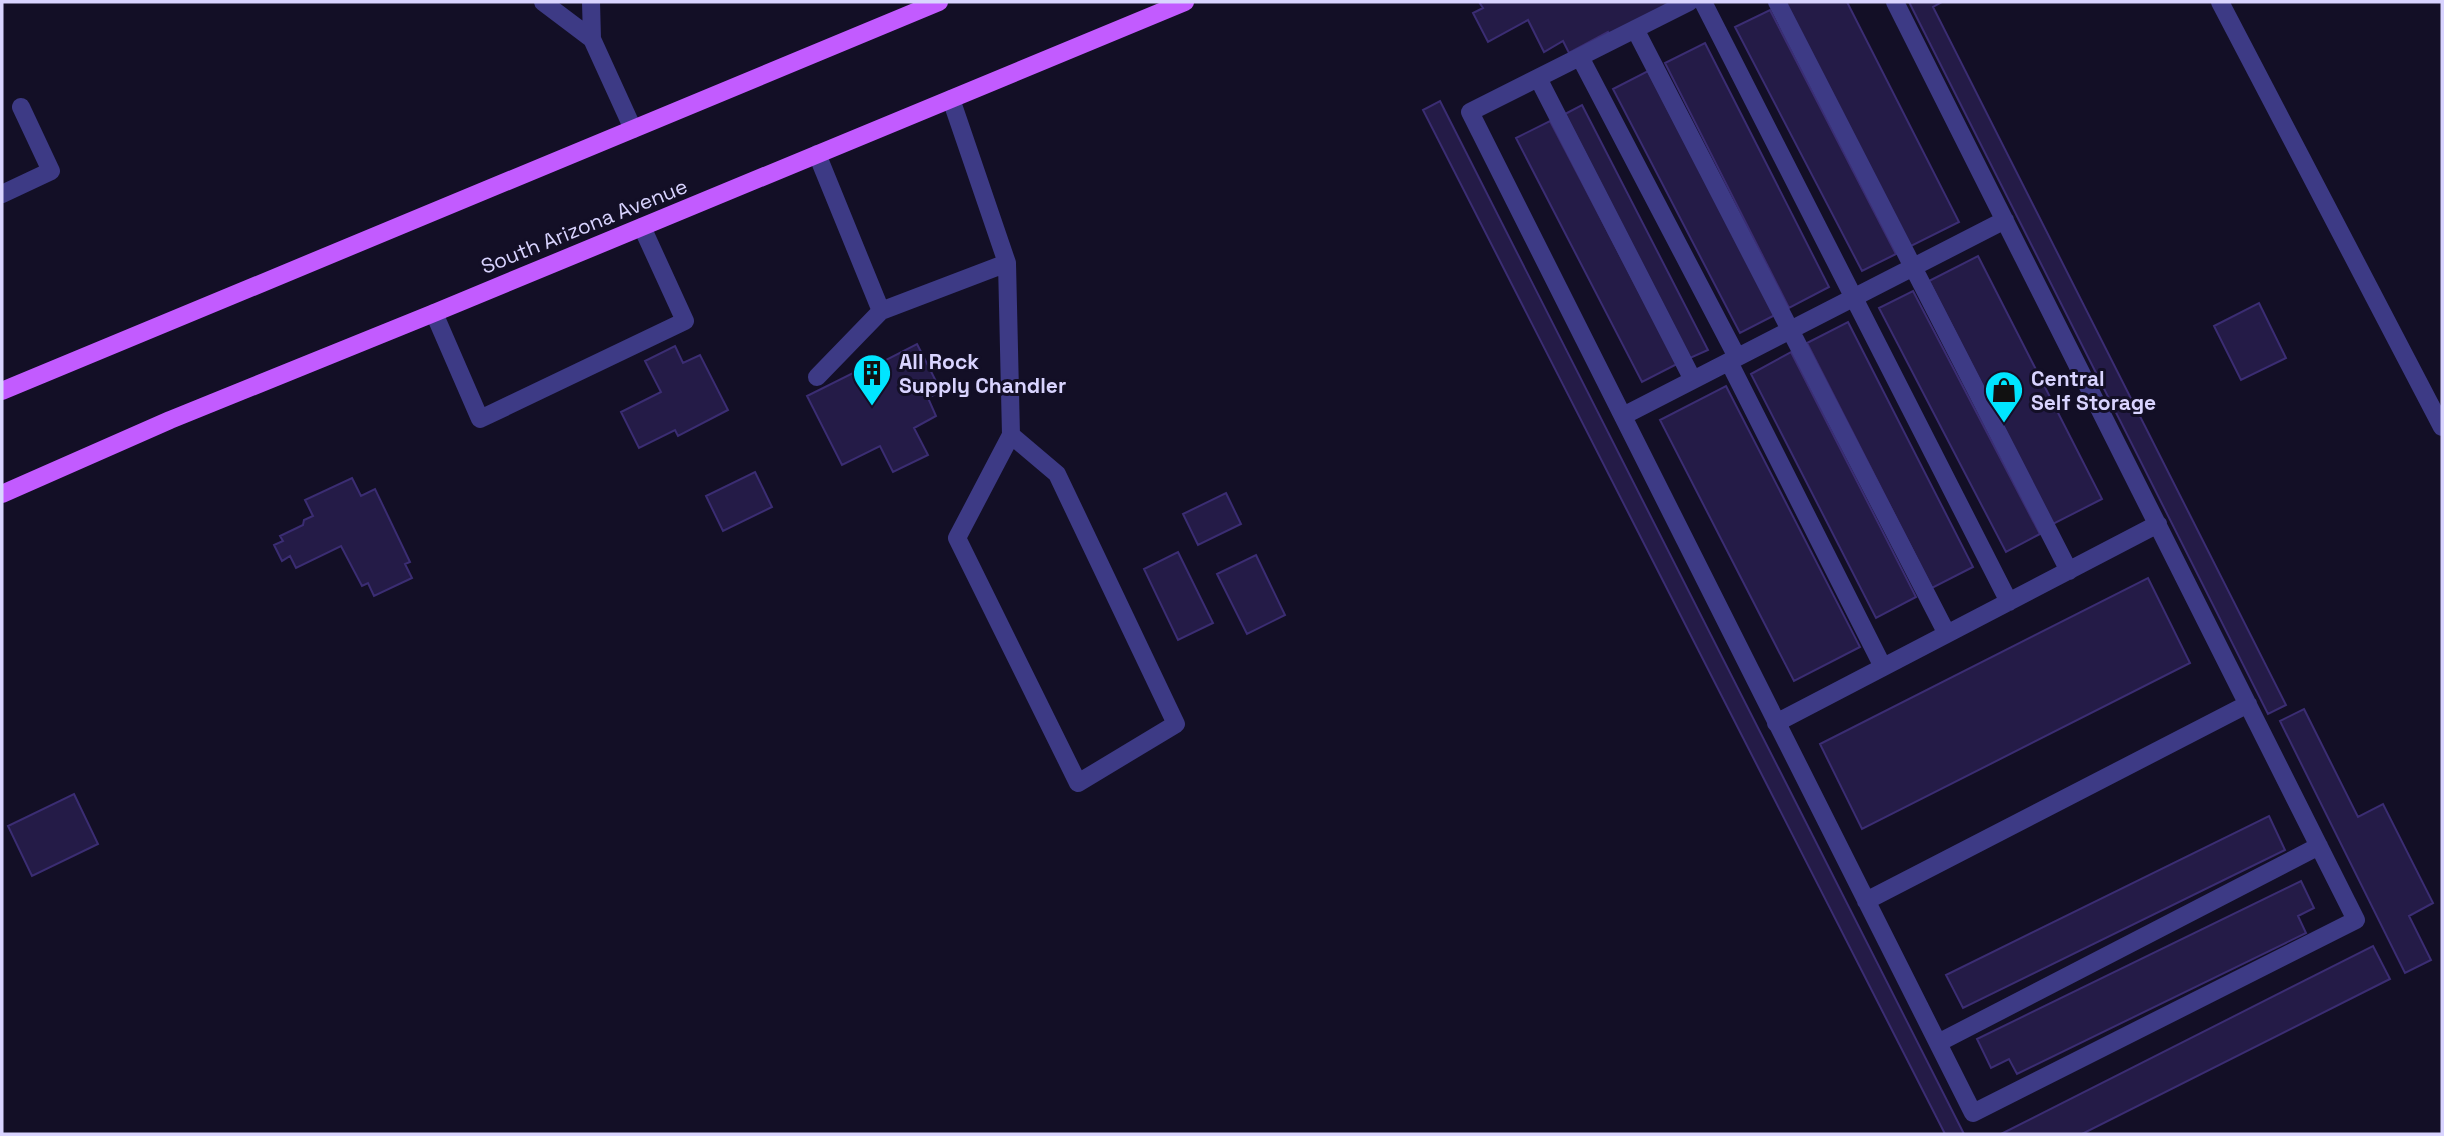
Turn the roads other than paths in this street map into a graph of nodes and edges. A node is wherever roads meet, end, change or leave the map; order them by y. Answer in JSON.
{"nodes":[{"id":1,"x":543,"y":2,"type":"edge"},
{"id":2,"x":592,"y":2,"type":"edge"},
{"id":3,"x":939,"y":2,"type":"edge"},
{"id":4,"x":1185,"y":2,"type":"edge"},
{"id":5,"x":1689,"y":2,"type":"edge"},
{"id":6,"x":1703,"y":2,"type":"edge"},
{"id":7,"x":1777,"y":2,"type":"edge"},
{"id":8,"x":1895,"y":2,"type":"edge"},
{"id":9,"x":2220,"y":2,"type":"edge"},
{"id":10,"x":1635,"y":29,"type":"junction"},
{"id":11,"x":592,"y":39,"type":"junction"},
{"id":12,"x":1580,"y":57,"type":"junction"},
{"id":13,"x":1538,"y":78,"type":"junction"},
{"id":14,"x":951,"y":99,"type":"junction"},
{"id":15,"x":21,"y":107,"type":"dead end"},
{"id":16,"x":633,"y":129,"type":"junction"},
{"id":17,"x":817,"y":154,"type":"junction"},
{"id":18,"x":2,"y":194,"type":"edge"},
{"id":19,"x":2005,"y":220,"type":"junction"},
{"id":20,"x":642,"y":227,"type":"junction"},
{"id":21,"x":1007,"y":263,"type":"junction"},
{"id":22,"x":1913,"y":268,"type":"junction"},
{"id":23,"x":1853,"y":298,"type":"junction"},
{"id":24,"x":881,"y":311,"type":"junction"},
{"id":25,"x":434,"y":313,"type":"junction"},
{"id":26,"x":1790,"y":330,"type":"junction"},
{"id":27,"x":1733,"y":360,"type":"junction"},
{"id":28,"x":817,"y":377,"type":"dead end"},
{"id":29,"x":1693,"y":380,"type":"junction"},
{"id":30,"x":2,"y":391,"type":"edge"},
{"id":31,"x":1622,"y":416,"type":"junction"},
{"id":32,"x":2442,"y":428,"type":"edge"},
{"id":33,"x":1011,"y":435,"type":"junction"},
{"id":34,"x":2,"y":494,"type":"edge"},
{"id":35,"x":2158,"y":524,"type":"junction"},
{"id":36,"x":2069,"y":570,"type":"junction"},
{"id":37,"x":2009,"y":601,"type":"junction"},
{"id":38,"x":1947,"y":634,"type":"junction"},
{"id":39,"x":1883,"y":667,"type":"junction"},
{"id":40,"x":2248,"y":704,"type":"junction"},
{"id":41,"x":1776,"y":723,"type":"junction"},
{"id":42,"x":2319,"y":846,"type":"junction"},
{"id":43,"x":1866,"y":901,"type":"junction"},
{"id":44,"x":1938,"y":1043,"type":"junction"}],
"edges":[{"from":1,"to":11,"type":"lane"},
{"from":2,"to":11,"type":"lane"},
{"from":3,"to":16,"type":"main road"},
{"from":4,"to":14,"type":"main road","name":"South Arizona Avenue"},
{"from":5,"to":10,"type":"lane"},
{"from":6,"to":23,"type":"lane"},
{"from":7,"to":22,"type":"lane"},
{"from":8,"to":19,"type":"lane"},
{"from":9,"to":32,"type":"lane"},
{"from":10,"to":12,"type":"lane"},
{"from":10,"to":26,"type":"lane"},
{"from":11,"to":16,"type":"lane"},
{"from":12,"to":13,"type":"lane"},
{"from":12,"to":27,"type":"lane"},
{"from":13,"to":29,"type":"lane"},
{"from":13,"to":31,"type":"lane"},
{"from":14,"to":17,"type":"main road","name":"South Arizona Avenue"},
{"from":14,"to":21,"type":"lane"},
{"from":15,"to":18,"type":"lane"},
{"from":16,"to":30,"type":"main road"},
{"from":17,"to":20,"type":"main road","name":"South Arizona Avenue"},
{"from":17,"to":24,"type":"lane"},
{"from":19,"to":22,"type":"lane"},
{"from":19,"to":35,"type":"lane"},
{"from":20,"to":25,"type":"main road","name":"South Arizona Avenue"},
{"from":20,"to":25,"type":"lane"},
{"from":21,"to":24,"type":"lane"},
{"from":21,"to":33,"type":"lane"},
{"from":22,"to":23,"type":"lane"},
{"from":22,"to":36,"type":"lane"},
{"from":23,"to":26,"type":"lane"},
{"from":23,"to":37,"type":"lane"},
{"from":24,"to":28,"type":"lane"},
{"from":25,"to":34,"type":"main road","name":"South Arizona Avenue"},
{"from":26,"to":27,"type":"lane"},
{"from":26,"to":38,"type":"lane"},
{"from":27,"to":29,"type":"lane"},
{"from":27,"to":39,"type":"lane"},
{"from":29,"to":31,"type":"lane"},
{"from":31,"to":41,"type":"lane"},
{"from":33,"to":33,"type":"lane"},
{"from":35,"to":36,"type":"lane"},
{"from":35,"to":40,"type":"lane"},
{"from":36,"to":37,"type":"lane"},
{"from":37,"to":38,"type":"lane"},
{"from":38,"to":39,"type":"lane"},
{"from":39,"to":41,"type":"lane"},
{"from":40,"to":42,"type":"lane"},
{"from":40,"to":43,"type":"lane"},
{"from":41,"to":43,"type":"lane"},
{"from":42,"to":44,"type":"lane"},
{"from":42,"to":44,"type":"lane"},
{"from":43,"to":44,"type":"lane"}]}
